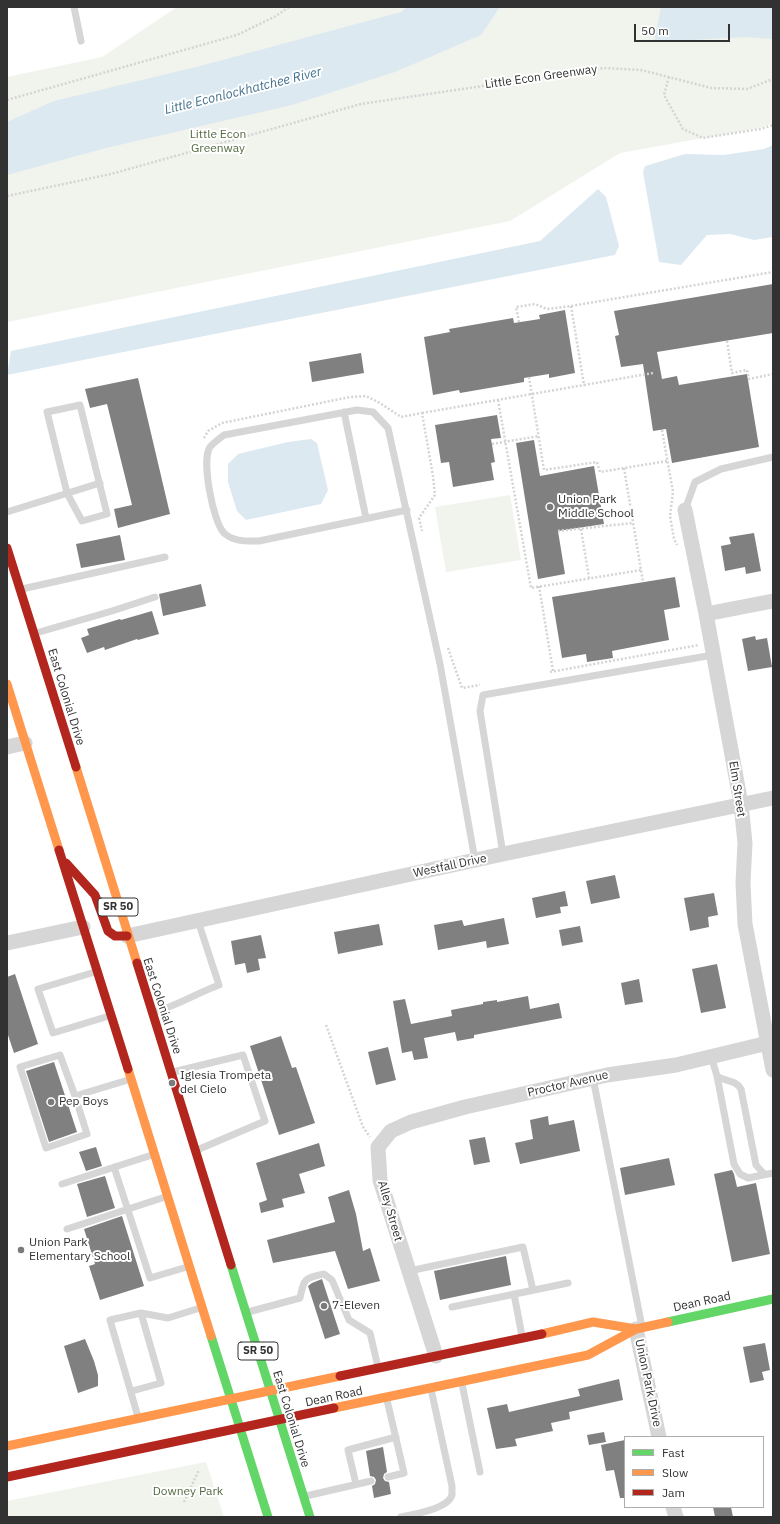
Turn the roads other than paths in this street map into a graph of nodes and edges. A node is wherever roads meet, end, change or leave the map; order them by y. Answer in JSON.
{"nodes":[{"id":1,"x":74,"y":7,"type":"edge"},
{"id":2,"x":81,"y":41,"type":"dead end"},
{"id":3,"x":344,"y":412,"type":"junction"},
{"id":4,"x":773,"y":457,"type":"edge"},
{"id":5,"x":100,"y":483,"type":"junction"},
{"id":6,"x":67,"y":493,"type":"junction"},
{"id":7,"x":407,"y":510,"type":"junction"},
{"id":8,"x":685,"y":510,"type":"joint"},
{"id":9,"x":7,"y":512,"type":"edge"},
{"id":10,"x":366,"y":518,"type":"junction"},
{"id":11,"x":7,"y":548,"type":"edge"},
{"id":12,"x":165,"y":556,"type":"dead end"},
{"id":13,"x":7,"y":560,"type":"edge"},
{"id":14,"x":13,"y":567,"type":"junction"},
{"id":15,"x":20,"y":589,"type":"junction"},
{"id":16,"x":155,"y":597,"type":"dead end"},
{"id":17,"x":773,"y":601,"type":"edge"},
{"id":18,"x":706,"y":614,"type":"junction"},
{"id":19,"x":34,"y":634,"type":"junction"},
{"id":20,"x":713,"y":655,"type":"junction"},
{"id":21,"x":7,"y":684,"type":"edge"},
{"id":22,"x":25,"y":743,"type":"junction"},
{"id":23,"x":7,"y":747,"type":"edge"},
{"id":24,"x":773,"y":798,"type":"edge"},
{"id":25,"x":740,"y":804,"type":"junction"},
{"id":26,"x":503,"y":854,"type":"junction"},
{"id":27,"x":61,"y":858,"type":"junction"},
{"id":28,"x":475,"y":860,"type":"junction"},
{"id":29,"x":198,"y":921,"type":"junction"},
{"id":30,"x":83,"y":927,"type":"junction"},
{"id":31,"x":127,"y":936,"type":"junction"},
{"id":32,"x":7,"y":943,"type":"edge"},
{"id":33,"x":97,"y":971,"type":"junction"},
{"id":34,"x":152,"y":1013,"type":"junction"},
{"id":35,"x":110,"y":1016,"type":"junction"},
{"id":36,"x":768,"y":1043,"type":"junction"},
{"id":37,"x":711,"y":1056,"type":"junction"},
{"id":38,"x":773,"y":1070,"type":"edge"},
{"id":39,"x":171,"y":1073,"type":"junction"},
{"id":40,"x":717,"y":1076,"type":"junction"},
{"id":41,"x":593,"y":1078,"type":"junction"},
{"id":42,"x":130,"y":1080,"type":"junction"},
{"id":43,"x":75,"y":1096,"type":"junction"},
{"id":44,"x":378,"y":1147,"type":"joint"},
{"id":45,"x":196,"y":1151,"type":"junction"},
{"id":46,"x":154,"y":1154,"type":"junction"},
{"id":47,"x":114,"y":1167,"type":"junction"},
{"id":48,"x":773,"y":1173,"type":"edge"},
{"id":49,"x":764,"y":1174,"type":"junction"},
{"id":50,"x":62,"y":1184,"type":"dead end"},
{"id":51,"x":167,"y":1196,"type":"junction"},
{"id":52,"x":128,"y":1209,"type":"junction"},
{"id":53,"x":67,"y":1229,"type":"dead end"},
{"id":54,"x":189,"y":1266,"type":"junction"},
{"id":55,"x":409,"y":1271,"type":"junction"},
{"id":56,"x":568,"y":1283,"type":"dead end"},
{"id":57,"x":533,"y":1290,"type":"junction"},
{"id":58,"x":514,"y":1294,"type":"junction"},
{"id":59,"x":773,"y":1299,"type":"edge"},
{"id":60,"x":452,"y":1306,"type":"dead end"},
{"id":61,"x":202,"y":1307,"type":"junction"},
{"id":62,"x":141,"y":1313,"type":"junction"},
{"id":63,"x":246,"y":1313,"type":"junction"},
{"id":64,"x":639,"y":1328,"type":"junction"},
{"id":65,"x":522,"y":1338,"type":"junction"},
{"id":66,"x":436,"y":1356,"type":"junction"},
{"id":67,"x":378,"y":1368,"type":"junction"},
{"id":68,"x":462,"y":1382,"type":"junction"},
{"id":69,"x":431,"y":1388,"type":"junction"},
{"id":70,"x":132,"y":1391,"type":"junction"},
{"id":71,"x":270,"y":1391,"type":"junction"},
{"id":72,"x":387,"y":1398,"type":"junction"},
{"id":73,"x":231,"y":1399,"type":"junction"},
{"id":74,"x":139,"y":1419,"type":"junction"},
{"id":75,"x":279,"y":1420,"type":"junction"},
{"id":76,"x":240,"y":1429,"type":"junction"},
{"id":77,"x":659,"y":1436,"type":"edge"},
{"id":78,"x":396,"y":1437,"type":"junction"},
{"id":79,"x":7,"y":1446,"type":"edge"},
{"id":80,"x":480,"y":1472,"type":"dead end"},
{"id":81,"x":7,"y":1477,"type":"edge"},
{"id":82,"x":388,"y":1477,"type":"dead end"},
{"id":83,"x":371,"y":1481,"type":"dead end"},
{"id":84,"x":356,"y":1484,"type":"junction"},
{"id":85,"x":303,"y":1497,"type":"junction"},
{"id":86,"x":268,"y":1517,"type":"edge"},
{"id":87,"x":310,"y":1517,"type":"edge"},
{"id":88,"x":401,"y":1517,"type":"edge"}],
"edges":[{"from":1,"to":2,"type":"lane"},
{"from":3,"to":7,"type":"lane"},
{"from":3,"to":10,"type":"lane"},
{"from":3,"to":10,"type":"lane"},
{"from":4,"to":8,"type":"lane"},
{"from":5,"to":6,"type":"lane"},
{"from":5,"to":6,"type":"lane"},
{"from":5,"to":6,"type":"lane"},
{"from":6,"to":9,"type":"lane"},
{"from":7,"to":10,"type":"lane"},
{"from":7,"to":28,"type":"lane"},
{"from":8,"to":18,"type":"street","name":"Elm Street"},
{"from":11,"to":14,"type":"main road","name":"East Colonial Drive","number":"SR 50"},
{"from":12,"to":15,"type":"lane"},
{"from":13,"to":14,"type":"main road"},
{"from":14,"to":15,"type":"main road","name":"East Colonial Drive","number":"SR 50"},
{"from":15,"to":19,"type":"main road","name":"East Colonial Drive","number":"SR 50"},
{"from":16,"to":19,"type":"lane"},
{"from":17,"to":18,"type":"street"},
{"from":18,"to":20,"type":"street","name":"Elm Street"},
{"from":19,"to":31,"type":"main road","name":"East Colonial Drive","number":"SR 50"},
{"from":20,"to":25,"type":"street","name":"Elm Street"},
{"from":20,"to":26,"type":"lane"},
{"from":21,"to":22,"type":"main road","number":"SR 50"},
{"from":22,"to":23,"type":"street"},
{"from":22,"to":27,"type":"main road","number":"SR 50"},
{"from":24,"to":25,"type":"street","name":"Westfall Drive"},
{"from":25,"to":26,"type":"street","name":"Westfall Drive"},
{"from":25,"to":36,"type":"street","name":"Elm Street"},
{"from":26,"to":28,"type":"street","name":"Westfall Drive"},
{"from":27,"to":30,"type":"main road","number":"SR 50"},
{"from":27,"to":31,"type":"main road"},
{"from":28,"to":29,"type":"street","name":"Westfall Drive"},
{"from":29,"to":31,"type":"street","name":"Westfall Drive"},
{"from":29,"to":34,"type":"lane"},
{"from":30,"to":32,"type":"street"},
{"from":30,"to":33,"type":"main road","number":"SR 50"},
{"from":31,"to":34,"type":"main road","name":"East Colonial Drive","number":"SR 50"},
{"from":33,"to":35,"type":"main road","number":"SR 50"},
{"from":33,"to":35,"type":"lane"},
{"from":34,"to":39,"type":"main road","name":"East Colonial Drive","number":"SR 50"},
{"from":35,"to":42,"type":"main road","number":"SR 50"},
{"from":36,"to":37,"type":"street","name":"Proctor Avenue"},
{"from":36,"to":38,"type":"street","name":"Elm Street"},
{"from":37,"to":40,"type":"lane"},
{"from":37,"to":41,"type":"street","name":"Proctor Avenue"},
{"from":39,"to":45,"type":"main road","name":"East Colonial Drive","number":"SR 50"},
{"from":39,"to":45,"type":"lane"},
{"from":40,"to":49,"type":"lane"},
{"from":40,"to":49,"type":"lane"},
{"from":41,"to":44,"type":"street","name":"Proctor Avenue"},
{"from":41,"to":64,"type":"lane"},
{"from":42,"to":43,"type":"lane"},
{"from":42,"to":46,"type":"main road","number":"SR 50"},
{"from":43,"to":43,"type":"lane"},
{"from":44,"to":55,"type":"street","name":"Alley Street"},
{"from":45,"to":63,"type":"main road","name":"East Colonial Drive","number":"SR 50"},
{"from":46,"to":47,"type":"lane"},
{"from":46,"to":51,"type":"main road","number":"SR 50"},
{"from":47,"to":50,"type":"lane"},
{"from":47,"to":52,"type":"lane"},
{"from":48,"to":49,"type":"lane"},
{"from":51,"to":52,"type":"lane"},
{"from":51,"to":54,"type":"main road","number":"SR 50"},
{"from":52,"to":53,"type":"lane"},
{"from":52,"to":54,"type":"lane"},
{"from":54,"to":61,"type":"main road","number":"SR 50"},
{"from":55,"to":57,"type":"lane"},
{"from":55,"to":66,"type":"street","name":"Alley Street"},
{"from":56,"to":57,"type":"lane"},
{"from":57,"to":58,"type":"lane"},
{"from":58,"to":60,"type":"lane"},
{"from":58,"to":65,"type":"lane"},
{"from":59,"to":64,"type":"main road","name":"Dean Road"},
{"from":61,"to":62,"type":"lane"},
{"from":61,"to":73,"type":"main road","number":"SR 50"},
{"from":62,"to":70,"type":"lane"},
{"from":62,"to":70,"type":"lane"},
{"from":63,"to":67,"type":"lane"},
{"from":63,"to":71,"type":"main road","name":"East Colonial Drive","number":"SR 50"},
{"from":64,"to":65,"type":"main road","name":"Dean Road"},
{"from":64,"to":68,"type":"main road","name":"Dean Road"},
{"from":64,"to":77,"type":"street","name":"Union Park Drive"},
{"from":65,"to":66,"type":"main road","name":"Dean Road"},
{"from":66,"to":67,"type":"main road","name":"Dean Road"},
{"from":67,"to":71,"type":"main road","name":"Dean Road"},
{"from":68,"to":69,"type":"main road","name":"Dean Road"},
{"from":68,"to":80,"type":"lane"},
{"from":69,"to":72,"type":"main road","name":"Dean Road"},
{"from":69,"to":88,"type":"lane"},
{"from":70,"to":74,"type":"lane"},
{"from":71,"to":73,"type":"main road","name":"Dean Road"},
{"from":71,"to":75,"type":"main road","name":"East Colonial Drive","number":"SR 50"},
{"from":72,"to":75,"type":"main road","name":"Dean Road"},
{"from":72,"to":78,"type":"lane"},
{"from":73,"to":74,"type":"main road","name":"Dean Road"},
{"from":73,"to":76,"type":"main road","number":"SR 50"},
{"from":74,"to":79,"type":"main road","name":"Dean Road"},
{"from":75,"to":76,"type":"main road","name":"Dean Road"},
{"from":75,"to":85,"type":"main road","name":"East Colonial Drive","number":"SR 50"},
{"from":76,"to":81,"type":"main road","name":"Dean Road"},
{"from":76,"to":86,"type":"main road","number":"SR 50"},
{"from":78,"to":82,"type":"lane"},
{"from":78,"to":84,"type":"lane"},
{"from":83,"to":84,"type":"lane"},
{"from":84,"to":85,"type":"lane"},
{"from":85,"to":87,"type":"main road","name":"East Colonial Drive","number":"SR 50"}]}
